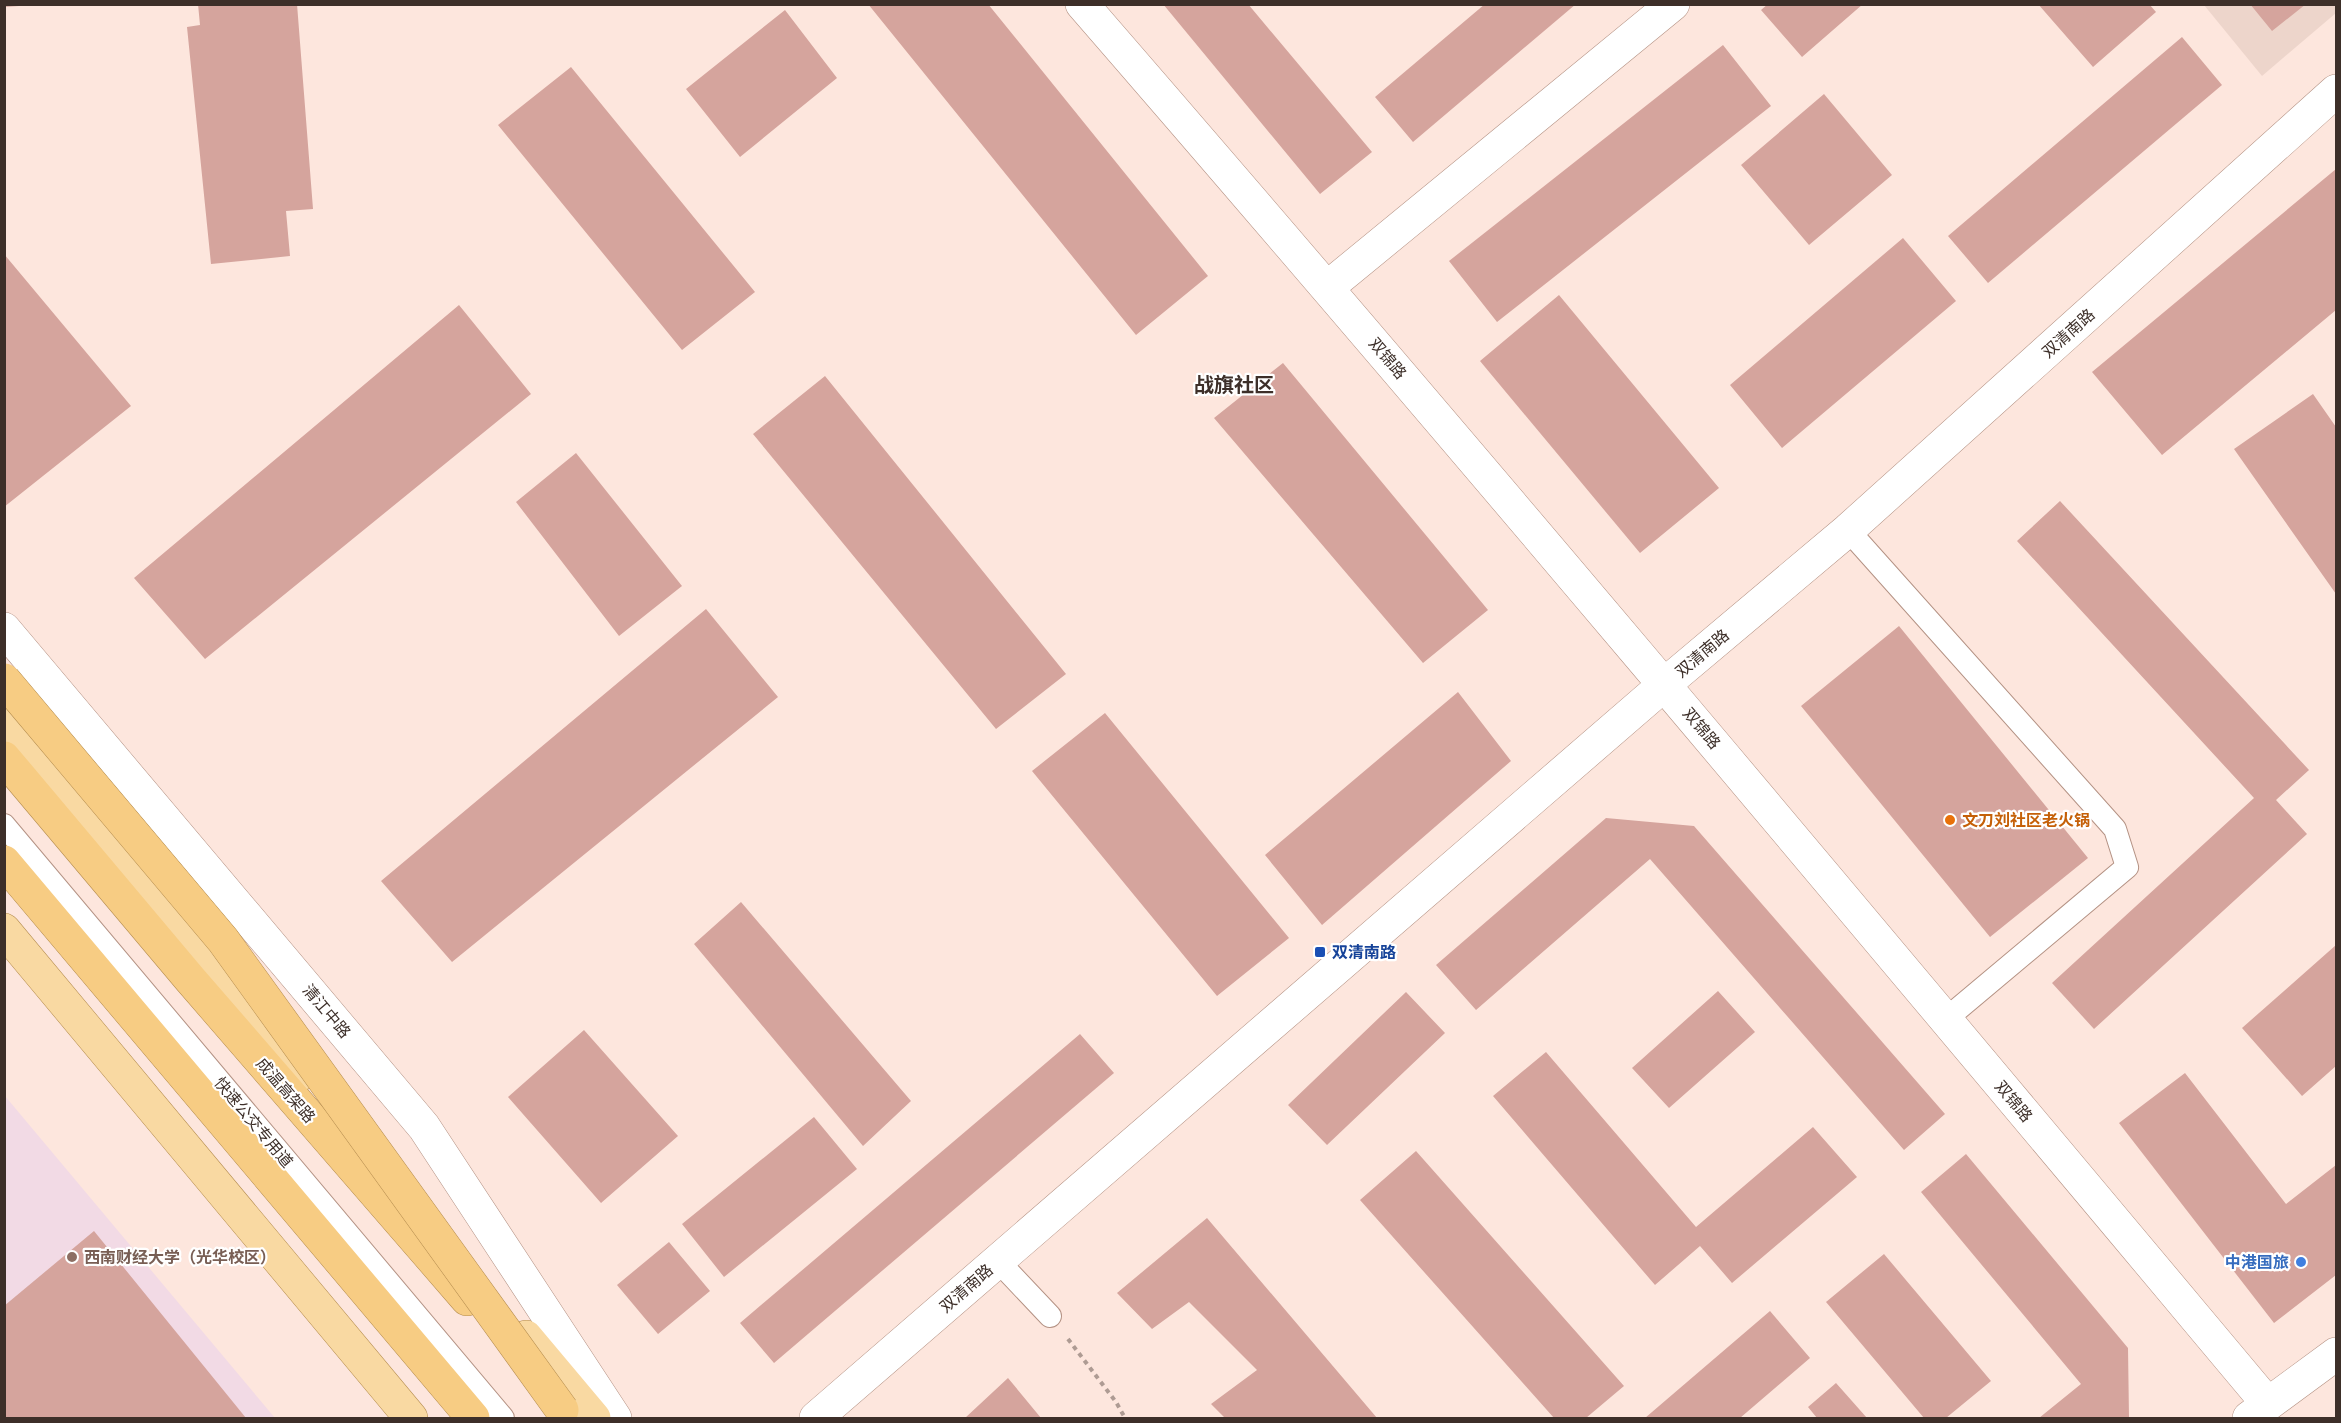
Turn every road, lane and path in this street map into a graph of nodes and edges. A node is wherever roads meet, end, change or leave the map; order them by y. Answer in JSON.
{"nodes":[{"id":1,"x":1082,"y":4,"type":"edge"},
{"id":2,"x":1673,"y":4,"type":"edge"},
{"id":3,"x":2337,"y":91,"type":"edge"},
{"id":4,"x":1328,"y":287,"type":"junction"},
{"id":5,"x":1848,"y":530,"type":"junction"},
{"id":6,"x":4,"y":629,"type":"edge"},
{"id":7,"x":4,"y":680,"type":"edge"},
{"id":8,"x":1665,"y":684,"type":"junction"},
{"id":9,"x":4,"y":720,"type":"edge"},
{"id":10,"x":4,"y":758,"type":"edge"},
{"id":11,"x":4,"y":825,"type":"edge"},
{"id":12,"x":4,"y":862,"type":"edge"},
{"id":13,"x":4,"y":930,"type":"edge"},
{"id":14,"x":1946,"y":1019,"type":"junction"},
{"id":15,"x":998,"y":1261,"type":"junction"},
{"id":16,"x":1050,"y":1316,"type":"joint"},
{"id":17,"x":2337,"y":1354,"type":"edge"},
{"id":18,"x":2258,"y":1411,"type":"edge"},
{"id":19,"x":566,"y":1414,"type":"edge"},
{"id":20,"x":411,"y":1419,"type":"edge"},
{"id":21,"x":473,"y":1419,"type":"edge"},
{"id":22,"x":503,"y":1419,"type":"edge"},
{"id":23,"x":594,"y":1419,"type":"edge"},
{"id":24,"x":615,"y":1419,"type":"edge"},
{"id":25,"x":816,"y":1419,"type":"edge"},
{"id":26,"x":1125,"y":1419,"type":"edge"}],
"edges":[{"from":1,"to":4,"type":"street","name":"双锦路"},
{"from":2,"to":4,"type":"street"},
{"from":3,"to":5,"type":"street","name":"双清南路"},
{"from":4,"to":8,"type":"street","name":"双锦路"},
{"from":5,"to":8,"type":"street","name":"双清南路"},
{"from":5,"to":14,"type":"lane"},
{"from":6,"to":24,"type":"street","name":"清江中路"},
{"from":7,"to":19,"type":"highway","bridge":true},
{"from":8,"to":14,"type":"street","name":"双锦路"},
{"from":8,"to":15,"type":"street","name":"双清南路"},
{"from":9,"to":23,"type":"main road"},
{"from":10,"to":19,"type":"highway","name":"成温高架路","bridge":true},
{"from":11,"to":22,"type":"lane","name":"快速公交专用道"},
{"from":12,"to":21,"type":"highway"},
{"from":13,"to":20,"type":"main road"},
{"from":14,"to":18,"type":"street","name":"双锦路"},
{"from":15,"to":16,"type":"lane"},
{"from":15,"to":25,"type":"street","name":"双清南路"},
{"from":16,"to":26,"type":"path"},
{"from":17,"to":18,"type":"street"}]}
